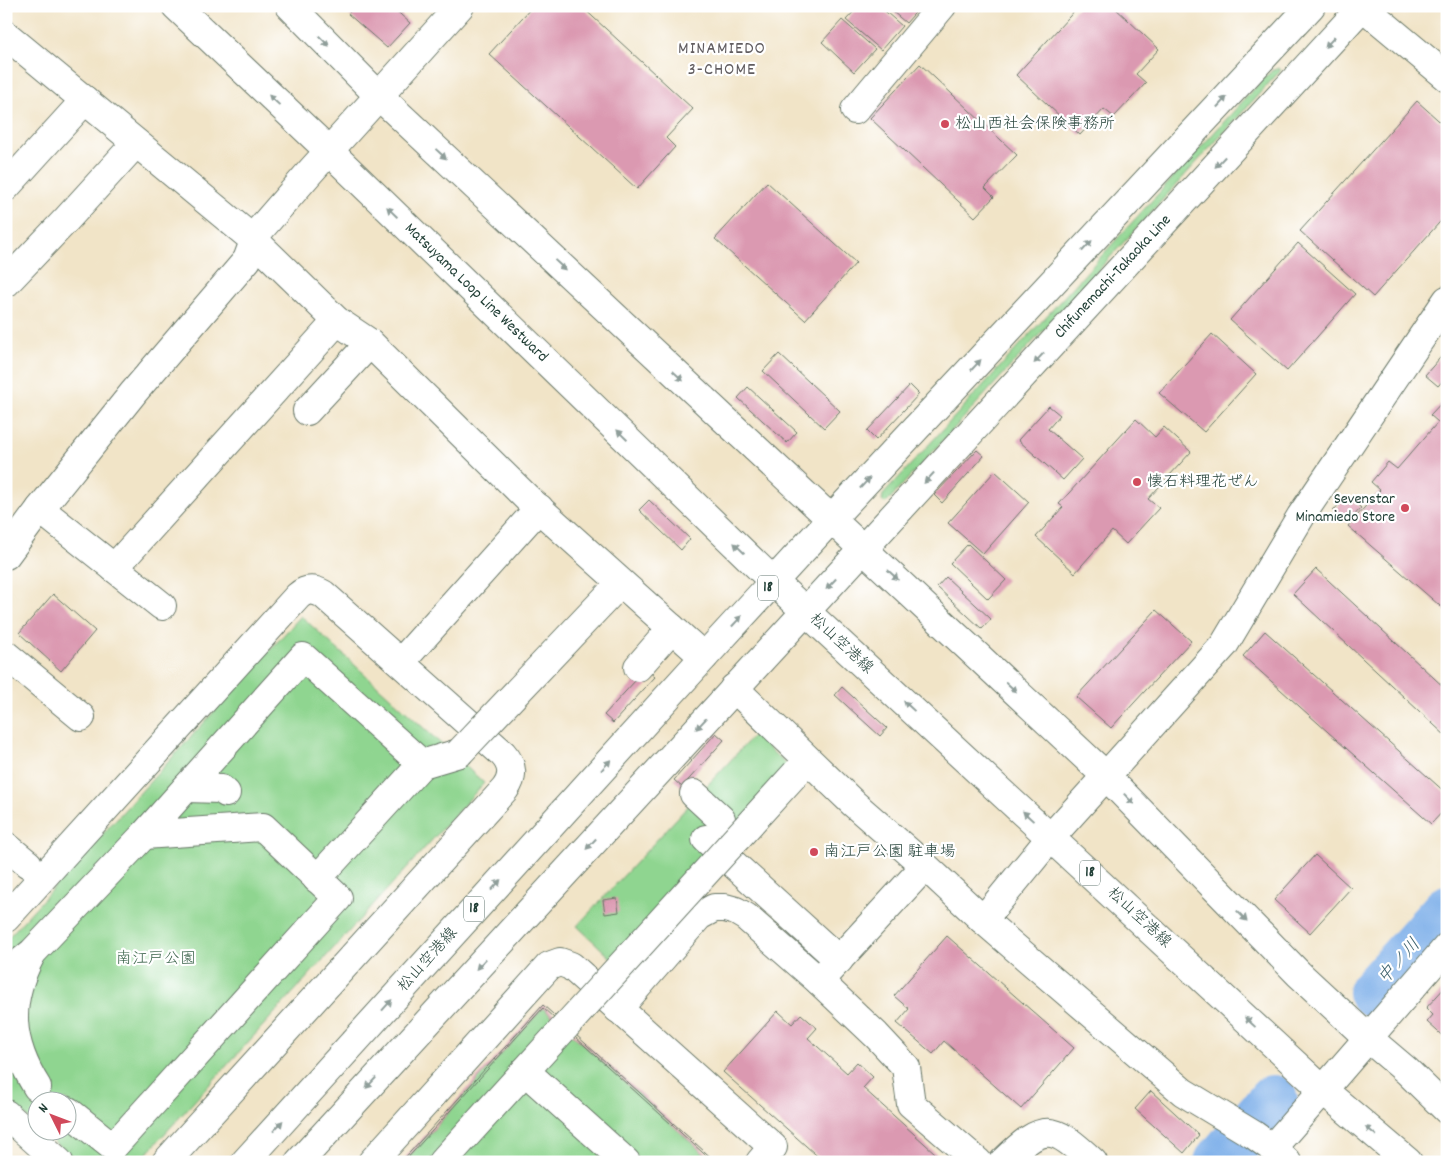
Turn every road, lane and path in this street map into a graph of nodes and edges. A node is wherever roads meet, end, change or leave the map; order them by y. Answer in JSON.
{"nodes":[{"id":1,"x":176,"y":6,"type":"edge"},
{"id":2,"x":290,"y":6,"type":"edge"},
{"id":3,"x":460,"y":6,"type":"edge"},
{"id":4,"x":942,"y":6,"type":"edge"},
{"id":5,"x":1311,"y":6,"type":"edge"},
{"id":6,"x":1363,"y":6,"type":"edge"},
{"id":7,"x":6,"y":36,"type":"edge"},
{"id":8,"x":1447,"y":77,"type":"edge"},
{"id":9,"x":379,"y":96,"type":"junction"},
{"id":10,"x":85,"y":100,"type":"junction"},
{"id":11,"x":855,"y":110,"type":"dead end"},
{"id":12,"x":136,"y":143,"type":"junction"},
{"id":13,"x":329,"y":152,"type":"junction"},
{"id":14,"x":6,"y":187,"type":"edge"},
{"id":15,"x":254,"y":241,"type":"junction"},
{"id":16,"x":6,"y":283,"type":"edge"},
{"id":17,"x":1447,"y":300,"type":"edge"},
{"id":18,"x":337,"y":321,"type":"junction"},
{"id":19,"x":370,"y":344,"type":"junction"},
{"id":20,"x":307,"y":411,"type":"dead end"},
{"id":21,"x":539,"y":508,"type":"junction"},
{"id":22,"x":40,"y":509,"type":"junction"},
{"id":23,"x":832,"y":519,"type":"junction"},
{"id":24,"x":864,"y":548,"type":"junction"},
{"id":25,"x":6,"y":555,"type":"edge"},
{"id":26,"x":114,"y":568,"type":"junction"},
{"id":27,"x":774,"y":582,"type":"junction"},
{"id":28,"x":615,"y":589,"type":"junction"},
{"id":29,"x":162,"y":606,"type":"dead end"},
{"id":30,"x":806,"y":611,"type":"junction"},
{"id":31,"x":672,"y":628,"type":"junction"},
{"id":32,"x":6,"y":655,"type":"edge"},
{"id":33,"x":704,"y":657,"type":"junction"},
{"id":34,"x":401,"y":662,"type":"junction"},
{"id":35,"x":638,"y":667,"type":"dead end"},
{"id":36,"x":734,"y":688,"type":"junction"},
{"id":37,"x":81,"y":717,"type":"dead end"},
{"id":38,"x":219,"y":753,"type":"junction"},
{"id":39,"x":422,"y":764,"type":"junction"},
{"id":40,"x":802,"y":766,"type":"junction"},
{"id":41,"x":1106,"y":776,"type":"junction"},
{"id":42,"x":186,"y":788,"type":"junction"},
{"id":43,"x":694,"y":794,"type":"dead end"},
{"id":44,"x":726,"y":832,"type":"junction"},
{"id":45,"x":144,"y":835,"type":"junction"},
{"id":46,"x":1052,"y":837,"type":"junction"},
{"id":47,"x":6,"y":846,"type":"edge"},
{"id":48,"x":28,"y":864,"type":"dead end"},
{"id":49,"x":925,"y":866,"type":"junction"},
{"id":50,"x":317,"y":879,"type":"junction"},
{"id":51,"x":983,"y":920,"type":"junction"},
{"id":52,"x":9,"y":922,"type":"edge"},
{"id":53,"x":1447,"y":946,"type":"edge"},
{"id":54,"x":35,"y":950,"type":"junction"},
{"id":55,"x":839,"y":960,"type":"junction"},
{"id":56,"x":6,"y":974,"type":"edge"},
{"id":57,"x":819,"y":981,"type":"junction"},
{"id":58,"x":618,"y":1009,"type":"junction"},
{"id":59,"x":1368,"y":1038,"type":"junction"},
{"id":60,"x":6,"y":1068,"type":"edge"},
{"id":61,"x":525,"y":1071,"type":"junction"},
{"id":62,"x":40,"y":1090,"type":"edge"},
{"id":63,"x":43,"y":1090,"type":"edge"},
{"id":64,"x":1323,"y":1090,"type":"junction"},
{"id":65,"x":1447,"y":1110,"type":"edge"},
{"id":66,"x":6,"y":1114,"type":"edge"},
{"id":67,"x":78,"y":1119,"type":"edge"},
{"id":68,"x":1263,"y":1143,"type":"edge"},
{"id":69,"x":59,"y":1162,"type":"edge"},
{"id":70,"x":166,"y":1162,"type":"edge"},
{"id":71,"x":245,"y":1162,"type":"edge"},
{"id":72,"x":299,"y":1162,"type":"edge"},
{"id":73,"x":372,"y":1162,"type":"edge"},
{"id":74,"x":442,"y":1162,"type":"edge"},
{"id":75,"x":626,"y":1162,"type":"edge"},
{"id":76,"x":760,"y":1162,"type":"edge"},
{"id":77,"x":978,"y":1162,"type":"edge"},
{"id":78,"x":1003,"y":1162,"type":"edge"},
{"id":79,"x":1093,"y":1162,"type":"edge"},
{"id":80,"x":1408,"y":1162,"type":"edge"}],
"edges":[{"from":13,"to":1,"type":"street","name":"Matsuyama Loop Line Westward","one_way":true},
{"from":2,"to":9,"type":"street","one_way":true},
{"from":3,"to":9,"type":"street"},
{"from":4,"to":11,"type":"street"},
{"from":23,"to":5,"type":"street","one_way":true},
{"from":6,"to":8,"type":"street"},
{"from":6,"to":24,"type":"street","name":"Chifunemachi-Takaoka Line","one_way":true},
{"from":7,"to":10,"type":"street"},
{"from":9,"to":13,"type":"street"},
{"from":9,"to":23,"type":"street","one_way":true},
{"from":10,"to":12,"type":"street"},
{"from":10,"to":14,"type":"street"},
{"from":12,"to":15,"type":"street"},
{"from":12,"to":16,"type":"street"},
{"from":13,"to":15,"type":"street"},
{"from":27,"to":13,"type":"street","name":"Matsuyama Loop Line Westward","one_way":true},
{"from":15,"to":18,"type":"street"},
{"from":15,"to":22,"type":"street"},
{"from":17,"to":41,"type":"street"},
{"from":18,"to":19,"type":"street"},
{"from":18,"to":26,"type":"street"},
{"from":19,"to":20,"type":"street"},
{"from":19,"to":21,"type":"street"},
{"from":21,"to":28,"type":"street"},
{"from":21,"to":34,"type":"street"},
{"from":22,"to":25,"type":"street"},
{"from":22,"to":26,"type":"street"},
{"from":23,"to":24,"type":"street"},
{"from":23,"to":27,"type":"street","name":"松山空港線","number":"18"},
{"from":24,"to":30,"type":"street","name":"松山空港線","one_way":true},
{"from":24,"to":41,"type":"street","one_way":true},
{"from":26,"to":29,"type":"street"},
{"from":27,"to":30,"type":"street","name":"松山空港線","number":"18"},
{"from":33,"to":27,"type":"street","name":"松山空港線","number":"18","one_way":true},
{"from":28,"to":31,"type":"street"},
{"from":28,"to":39,"type":"street","bridge":true},
{"from":30,"to":36,"type":"street","name":"松山空港線"},
{"from":46,"to":30,"type":"street","name":"松山空港線","number":"18","one_way":true},
{"from":31,"to":33,"type":"street"},
{"from":31,"to":35,"type":"street"},
{"from":32,"to":37,"type":"street"},
{"from":71,"to":33,"type":"street","name":"松山空港線","number":"18","one_way":true},
{"from":34,"to":52,"type":"street"},
{"from":34,"to":70,"type":"street"},
{"from":36,"to":40,"type":"street"},
{"from":36,"to":72,"type":"street","name":"松山空港線","one_way":true},
{"from":38,"to":39,"type":"street"},
{"from":38,"to":42,"type":"street"},
{"from":38,"to":42,"type":"street"},
{"from":39,"to":50,"type":"street"},
{"from":40,"to":44,"type":"street","bridge":true},
{"from":40,"to":49,"type":"street"},
{"from":41,"to":46,"type":"street"},
{"from":41,"to":59,"type":"street","one_way":true},
{"from":42,"to":45,"type":"street"},
{"from":43,"to":44,"type":"street"},
{"from":44,"to":55,"type":"street"},
{"from":44,"to":61,"type":"street","bridge":true},
{"from":45,"to":50,"type":"street"},
{"from":45,"to":54,"type":"street"},
{"from":46,"to":51,"type":"street"},
{"from":64,"to":46,"type":"street","name":"松山空港線","number":"18","one_way":true},
{"from":47,"to":48,"type":"street"},
{"from":49,"to":51,"type":"street"},
{"from":49,"to":55,"type":"street"},
{"from":50,"to":67,"type":"street"},
{"from":51,"to":68,"type":"street"},
{"from":52,"to":54,"type":"street"},
{"from":53,"to":59,"type":"street"},
{"from":54,"to":56,"type":"street"},
{"from":54,"to":63,"type":"street"},
{"from":55,"to":57,"type":"street"},
{"from":57,"to":58,"type":"street"},
{"from":57,"to":77,"type":"street"},
{"from":58,"to":73,"type":"street"},
{"from":58,"to":76,"type":"street"},
{"from":59,"to":64,"type":"street"},
{"from":59,"to":65,"type":"street"},
{"from":60,"to":62,"type":"street"},
{"from":61,"to":74,"type":"street"},
{"from":61,"to":75,"type":"street"},
{"from":64,"to":68,"type":"street"},
{"from":80,"to":64,"type":"street","name":"松山空港線","number":"18","one_way":true},
{"from":66,"to":69,"type":"street"},
{"from":78,"to":79,"type":"street"}]}
